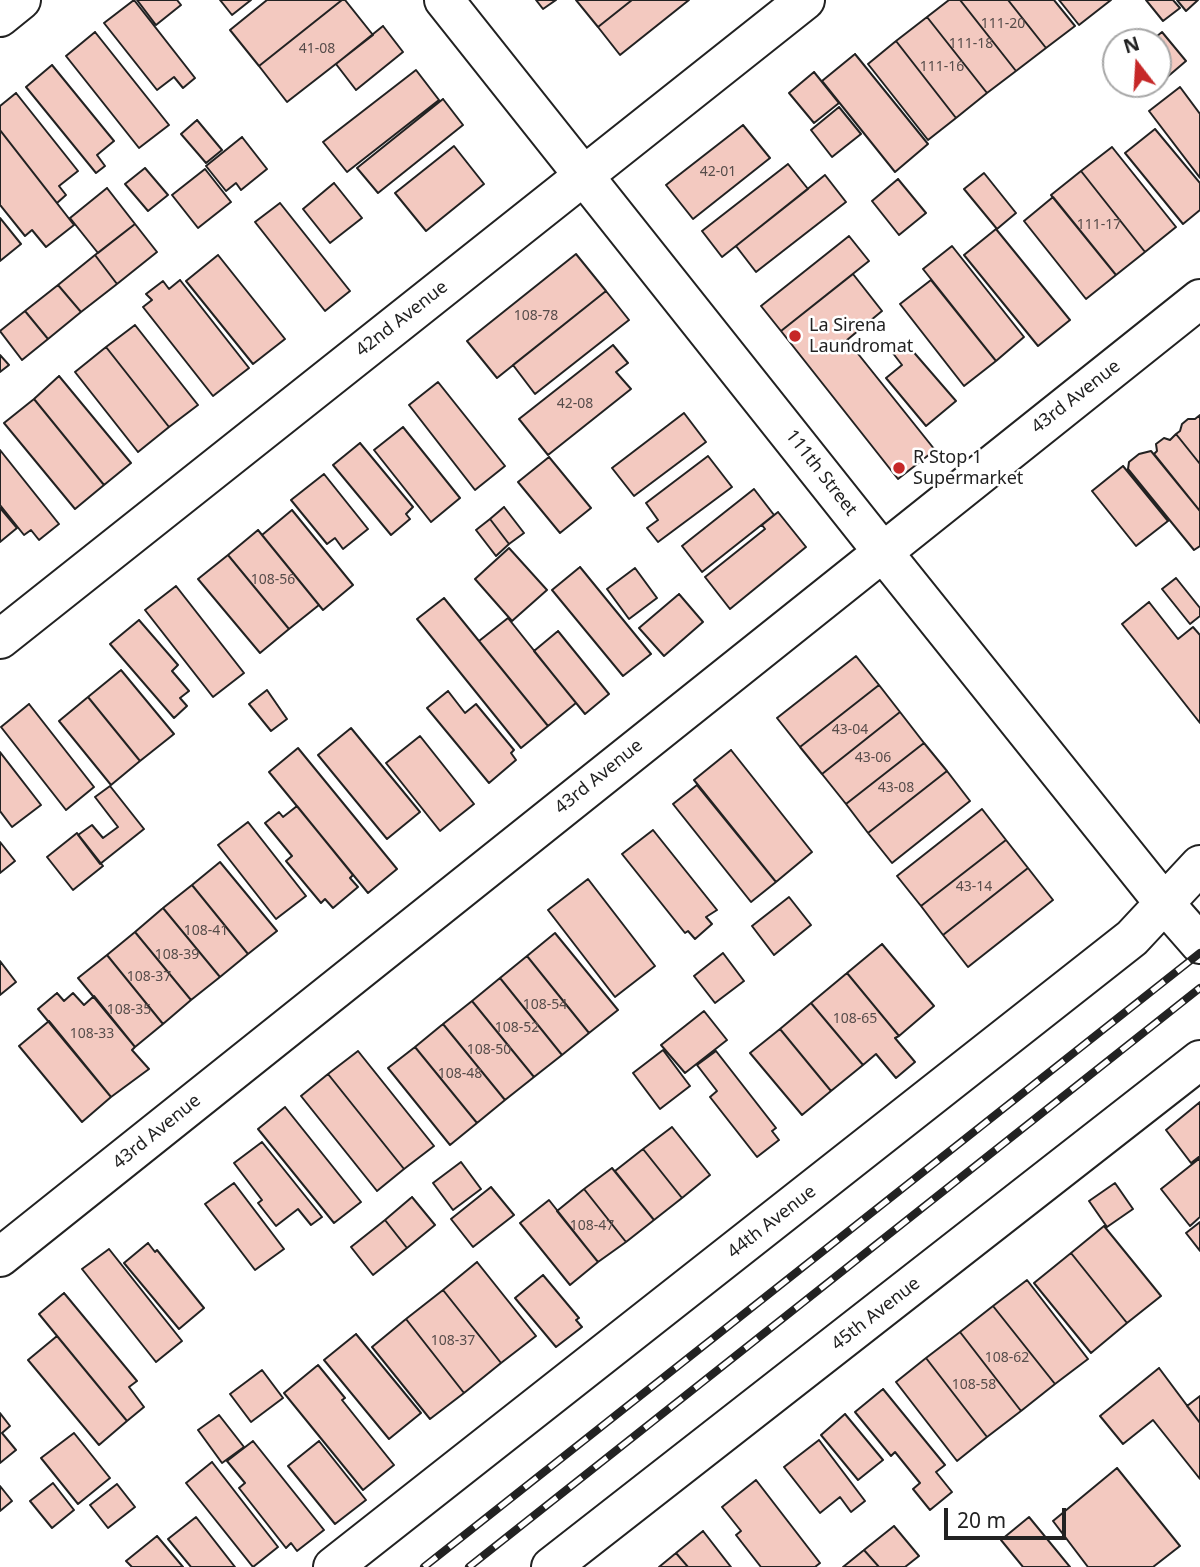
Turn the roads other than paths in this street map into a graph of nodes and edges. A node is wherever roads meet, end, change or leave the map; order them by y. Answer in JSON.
{"nodes":[{"id":1,"x":21,"y":0,"type":"edge"},
{"id":2,"x":444,"y":0,"type":"edge"},
{"id":3,"x":805,"y":0,"type":"edge"},
{"id":4,"x":0,"y":17,"type":"edge"},
{"id":5,"x":584,"y":176,"type":"junction"},
{"id":6,"x":1200,"y":299,"type":"edge"},
{"id":7,"x":882,"y":551,"type":"junction"},
{"id":8,"x":0,"y":639,"type":"edge"},
{"id":9,"x":1200,"y":866,"type":"edge"},
{"id":10,"x":1165,"y":904,"type":"junction"},
{"id":11,"x":1200,"y":944,"type":"edge"},
{"id":12,"x":1200,"y":1060,"type":"edge"},
{"id":13,"x":0,"y":1257,"type":"edge"},
{"id":14,"x":333,"y":1567,"type":"edge"},
{"id":15,"x":551,"y":1567,"type":"edge"}],
"edges":[{"from":1,"to":4,"type":"street"},
{"from":2,"to":5,"type":"street","name":"111th Street"},
{"from":3,"to":5,"type":"street","name":"42nd Avenue"},
{"from":5,"to":7,"type":"street","name":"111th Street"},
{"from":5,"to":8,"type":"street","name":"42nd Avenue"},
{"from":6,"to":7,"type":"street","name":"43rd Avenue"},
{"from":7,"to":10,"type":"street","name":"111th Street"},
{"from":7,"to":13,"type":"street","name":"43rd Avenue"},
{"from":9,"to":10,"type":"street","name":"44th Avenue"},
{"from":10,"to":11,"type":"street","name":"111th Street"},
{"from":10,"to":14,"type":"street","name":"44th Avenue"},
{"from":12,"to":15,"type":"street","name":"45th Avenue"}]}
